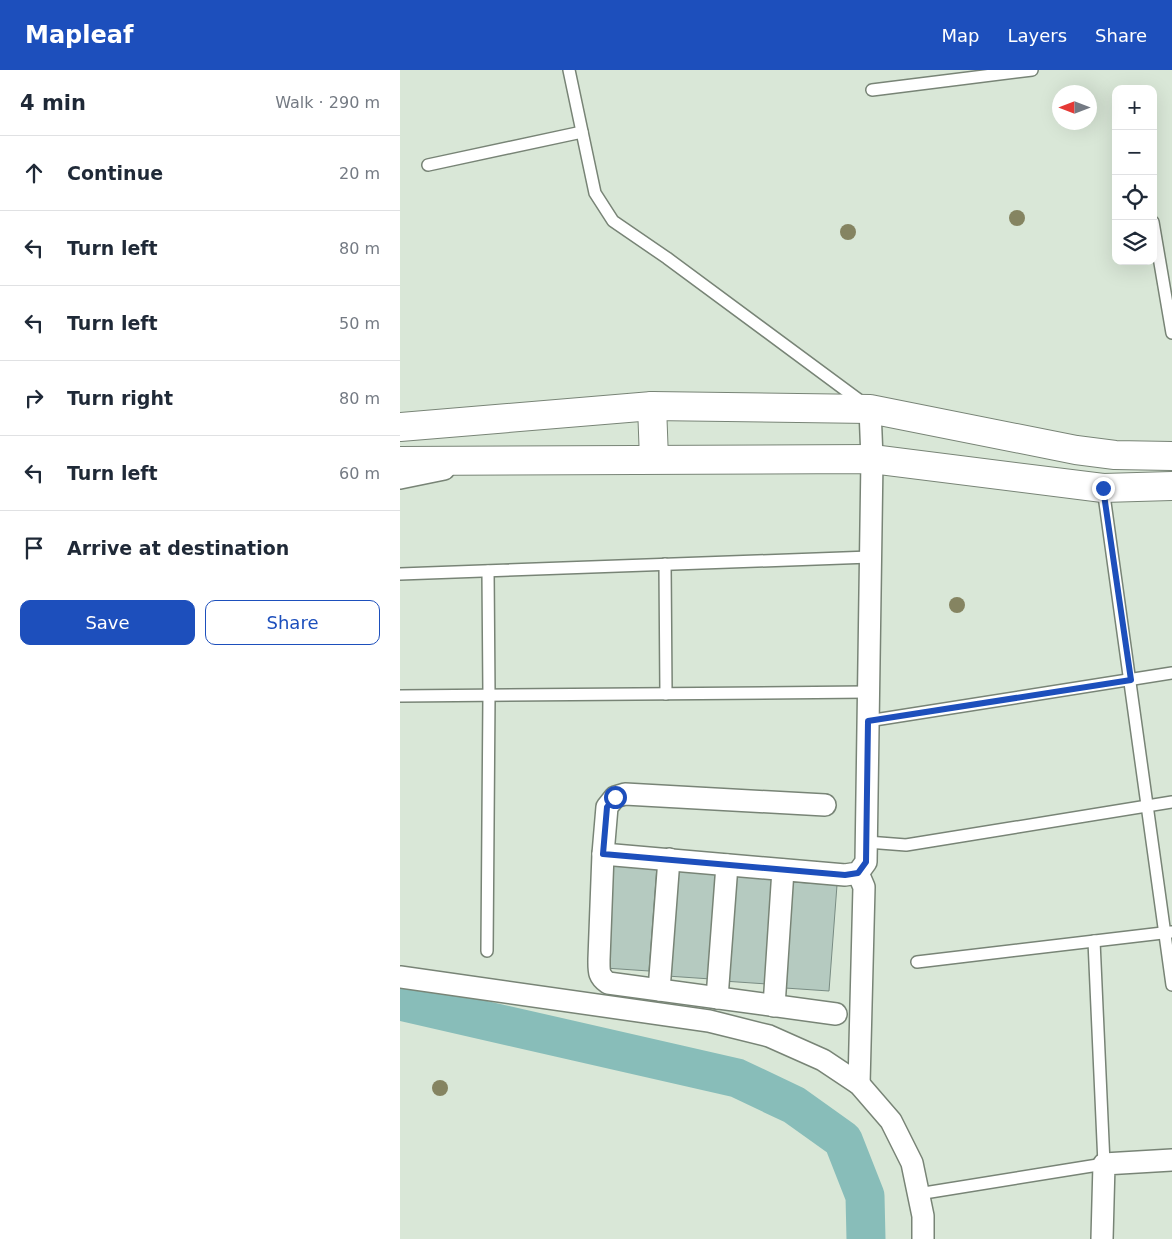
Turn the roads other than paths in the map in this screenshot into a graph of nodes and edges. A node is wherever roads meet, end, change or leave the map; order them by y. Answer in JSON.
{"nodes":[{"id":1,"x":569,"y":70,"type":"edge"},
{"id":2,"x":1032,"y":70,"type":"edge"},
{"id":3,"x":872,"y":90,"type":"dead end"},
{"id":4,"x":582,"y":132,"type":"junction"},
{"id":5,"x":428,"y":165,"type":"dead end"},
{"id":6,"x":1157,"y":245,"type":"edge"},
{"id":7,"x":1172,"y":332,"type":"edge"},
{"id":8,"x":652,"y":406,"type":"junction"},
{"id":9,"x":870,"y":409,"type":"junction"},
{"id":10,"x":400,"y":427,"type":"edge"},
{"id":11,"x":1172,"y":456,"type":"edge"},
{"id":12,"x":654,"y":459,"type":"junction"},
{"id":13,"x":872,"y":459,"type":"junction"},
{"id":14,"x":491,"y":460,"type":"junction"},
{"id":15,"x":400,"y":461,"type":"edge"},
{"id":16,"x":400,"y":478,"type":"edge"},
{"id":17,"x":1172,"y":486,"type":"edge"},
{"id":18,"x":1103,"y":488,"type":"junction"},
{"id":19,"x":870,"y":557,"type":"junction"},
{"id":20,"x":665,"y":564,"type":"junction"},
{"id":21,"x":488,"y":570,"type":"junction"},
{"id":22,"x":400,"y":574,"type":"edge"},
{"id":23,"x":1172,"y":673,"type":"edge"},
{"id":24,"x":1131,"y":680,"type":"junction"},
{"id":25,"x":868,"y":692,"type":"junction"},
{"id":26,"x":666,"y":694,"type":"junction"},
{"id":27,"x":489,"y":695,"type":"junction"},
{"id":28,"x":400,"y":696,"type":"edge"},
{"id":29,"x":868,"y":721,"type":"junction"},
{"id":30,"x":1172,"y":802,"type":"edge"},
{"id":31,"x":825,"y":805,"type":"dead end"},
{"id":32,"x":1148,"y":805,"type":"junction"},
{"id":33,"x":867,"y":842,"type":"junction"},
{"id":34,"x":603,"y":854,"type":"junction"},
{"id":35,"x":670,"y":860,"type":"junction"},
{"id":36,"x":727,"y":865,"type":"junction"},
{"id":37,"x":783,"y":870,"type":"junction"},
{"id":38,"x":858,"y":873,"type":"junction"},
{"id":39,"x":1169,"y":932,"type":"edge"},
{"id":40,"x":1094,"y":941,"type":"junction"},
{"id":41,"x":486,"y":951,"type":"dead end"},
{"id":42,"x":918,"y":962,"type":"dead end"},
{"id":43,"x":400,"y":977,"type":"edge"},
{"id":44,"x":1172,"y":985,"type":"edge"},
{"id":45,"x":659,"y":990,"type":"junction"},
{"id":46,"x":717,"y":998,"type":"junction"},
{"id":47,"x":774,"y":1006,"type":"junction"},
{"id":48,"x":836,"y":1014,"type":"dead end"},
{"id":49,"x":859,"y":1084,"type":"junction"},
{"id":50,"x":1172,"y":1160,"type":"edge"},
{"id":51,"x":1104,"y":1164,"type":"junction"},
{"id":52,"x":918,"y":1194,"type":"junction"},
{"id":53,"x":923,"y":1239,"type":"edge"},
{"id":54,"x":1102,"y":1239,"type":"edge"}],
"edges":[{"from":1,"to":4,"type":"lane"},
{"from":2,"to":3,"type":"lane"},
{"from":4,"to":5,"type":"lane"},
{"from":4,"to":9,"type":"lane"},
{"from":6,"to":7,"type":"lane"},
{"from":8,"to":9,"type":"street"},
{"from":8,"to":10,"type":"street"},
{"from":8,"to":12,"type":"street"},
{"from":9,"to":11,"type":"street"},
{"from":9,"to":13,"type":"street"},
{"from":12,"to":13,"type":"street"},
{"from":12,"to":14,"type":"street"},
{"from":13,"to":18,"type":"street"},
{"from":13,"to":19,"type":"street"},
{"from":14,"to":15,"type":"street"},
{"from":14,"to":16,"type":"street"},
{"from":17,"to":18,"type":"street"},
{"from":18,"to":24,"type":"lane"},
{"from":19,"to":20,"type":"lane"},
{"from":19,"to":25,"type":"street"},
{"from":20,"to":21,"type":"lane"},
{"from":20,"to":26,"type":"lane"},
{"from":21,"to":22,"type":"lane"},
{"from":21,"to":27,"type":"lane"},
{"from":23,"to":24,"type":"lane"},
{"from":24,"to":29,"type":"lane"},
{"from":24,"to":32,"type":"lane"},
{"from":25,"to":26,"type":"lane"},
{"from":25,"to":29,"type":"street"},
{"from":26,"to":27,"type":"lane"},
{"from":27,"to":28,"type":"lane"},
{"from":27,"to":41,"type":"lane"},
{"from":29,"to":33,"type":"street"},
{"from":30,"to":32,"type":"lane"},
{"from":31,"to":34,"type":"street"},
{"from":32,"to":33,"type":"lane"},
{"from":32,"to":39,"type":"lane"},
{"from":33,"to":38,"type":"street"},
{"from":34,"to":35,"type":"street"},
{"from":34,"to":45,"type":"street"},
{"from":35,"to":36,"type":"street"},
{"from":35,"to":45,"type":"street"},
{"from":36,"to":37,"type":"street"},
{"from":36,"to":46,"type":"street"},
{"from":37,"to":38,"type":"street"},
{"from":37,"to":47,"type":"street"},
{"from":38,"to":49,"type":"street"},
{"from":39,"to":40,"type":"lane"},
{"from":39,"to":44,"type":"lane"},
{"from":40,"to":42,"type":"lane"},
{"from":40,"to":51,"type":"lane"},
{"from":43,"to":49,"type":"street"},
{"from":45,"to":46,"type":"street"},
{"from":46,"to":47,"type":"street"},
{"from":47,"to":48,"type":"street"},
{"from":49,"to":52,"type":"street"},
{"from":50,"to":51,"type":"street"},
{"from":51,"to":52,"type":"lane"},
{"from":51,"to":54,"type":"street"},
{"from":52,"to":53,"type":"street"}]}
